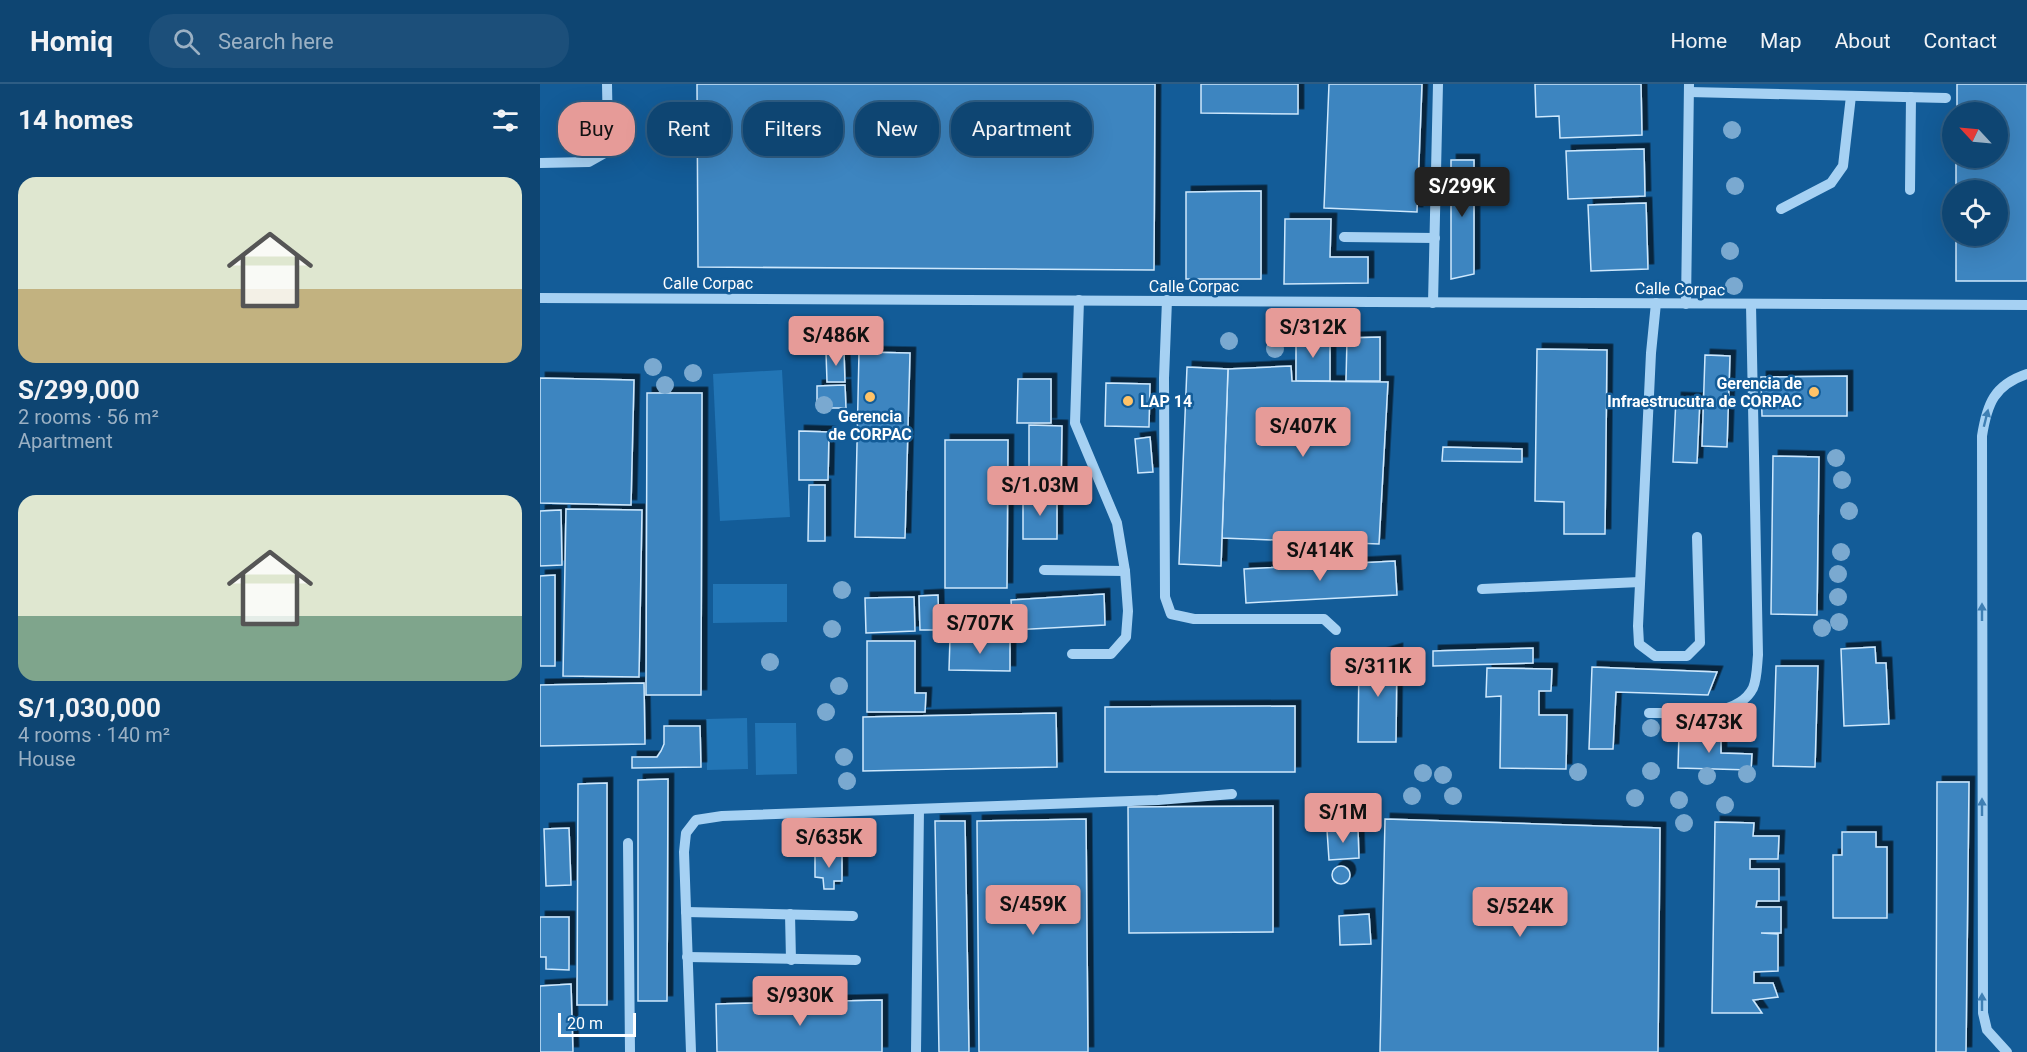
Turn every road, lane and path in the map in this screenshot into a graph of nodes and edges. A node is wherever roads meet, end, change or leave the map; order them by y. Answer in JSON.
{"nodes":[{"id":1,"x":607,"y":84,"type":"edge"},
{"id":2,"x":1438,"y":84,"type":"edge"},
{"id":3,"x":1689,"y":88,"type":"edge"},
{"id":4,"x":1851,"y":96,"type":"junction"},
{"id":5,"x":1911,"y":97,"type":"junction"},
{"id":6,"x":1946,"y":98,"type":"dead end"},
{"id":7,"x":540,"y":163,"type":"edge"},
{"id":8,"x":1910,"y":190,"type":"dead end"},
{"id":9,"x":1781,"y":209,"type":"dead end"},
{"id":10,"x":1344,"y":237,"type":"dead end"},
{"id":11,"x":1435,"y":238,"type":"junction"},
{"id":12,"x":540,"y":298,"type":"edge"},
{"id":13,"x":1079,"y":300,"type":"junction"},
{"id":14,"x":1167,"y":300,"type":"junction"},
{"id":15,"x":1433,"y":303,"type":"junction"},
{"id":16,"x":1656,"y":303,"type":"junction"},
{"id":17,"x":1686,"y":304,"type":"junction"},
{"id":18,"x":1751,"y":305,"type":"junction"},
{"id":19,"x":2027,"y":305,"type":"edge"},
{"id":20,"x":2027,"y":374,"type":"edge"},
{"id":21,"x":1696,"y":537,"type":"dead end"},
{"id":22,"x":1044,"y":570,"type":"dead end"},
{"id":23,"x":1125,"y":572,"type":"junction"},
{"id":24,"x":1641,"y":582,"type":"junction"},
{"id":25,"x":1482,"y":589,"type":"dead end"},
{"id":26,"x":1336,"y":630,"type":"dead end"},
{"id":27,"x":1072,"y":654,"type":"dead end"},
{"id":28,"x":1649,"y":713,"type":"dead end"},
{"id":29,"x":1232,"y":794,"type":"dead end"},
{"id":30,"x":919,"y":808,"type":"junction"},
{"id":31,"x":628,"y":843,"type":"dead end"},
{"id":32,"x":686,"y":912,"type":"junction"},
{"id":33,"x":789,"y":914,"type":"junction"},
{"id":34,"x":854,"y":916,"type":"dead end"},
{"id":35,"x":687,"y":957,"type":"junction"},
{"id":36,"x":791,"y":960,"type":"junction"},
{"id":37,"x":856,"y":960,"type":"dead end"},
{"id":38,"x":630,"y":1052,"type":"edge"},
{"id":39,"x":691,"y":1052,"type":"edge"},
{"id":40,"x":916,"y":1052,"type":"edge"},
{"id":41,"x":2007,"y":1052,"type":"edge"}],
"edges":[{"from":1,"to":7,"type":"lane"},
{"from":2,"to":11,"type":"lane"},
{"from":3,"to":4,"type":"lane"},
{"from":3,"to":17,"type":"lane"},
{"from":4,"to":5,"type":"lane"},
{"from":4,"to":9,"type":"lane"},
{"from":5,"to":6,"type":"lane"},
{"from":5,"to":8,"type":"lane"},
{"from":10,"to":11,"type":"lane"},
{"from":11,"to":15,"type":"lane"},
{"from":12,"to":13,"type":"lane","name":"Calle Corpac"},
{"from":13,"to":14,"type":"lane","name":"Calle Corpac"},
{"from":13,"to":23,"type":"lane"},
{"from":14,"to":15,"type":"lane","name":"Calle Corpac"},
{"from":14,"to":26,"type":"lane"},
{"from":15,"to":16,"type":"lane","name":"Calle Corpac"},
{"from":16,"to":17,"type":"lane","name":"Calle Corpac"},
{"from":16,"to":24,"type":"lane"},
{"from":17,"to":18,"type":"lane","name":"Calle Corpac"},
{"from":18,"to":19,"type":"lane","name":"Calle Corpac"},
{"from":18,"to":28,"type":"lane"},
{"from":41,"to":20,"type":"lane","one_way":true},
{"from":21,"to":24,"type":"lane"},
{"from":22,"to":23,"type":"lane"},
{"from":23,"to":27,"type":"lane"},
{"from":24,"to":25,"type":"lane"},
{"from":29,"to":30,"type":"lane"},
{"from":30,"to":32,"type":"lane"},
{"from":30,"to":40,"type":"lane"},
{"from":31,"to":38,"type":"lane"},
{"from":32,"to":33,"type":"lane"},
{"from":32,"to":35,"type":"lane"},
{"from":33,"to":34,"type":"lane"},
{"from":33,"to":36,"type":"lane"},
{"from":35,"to":36,"type":"lane"},
{"from":35,"to":39,"type":"lane"},
{"from":36,"to":37,"type":"lane"}]}
